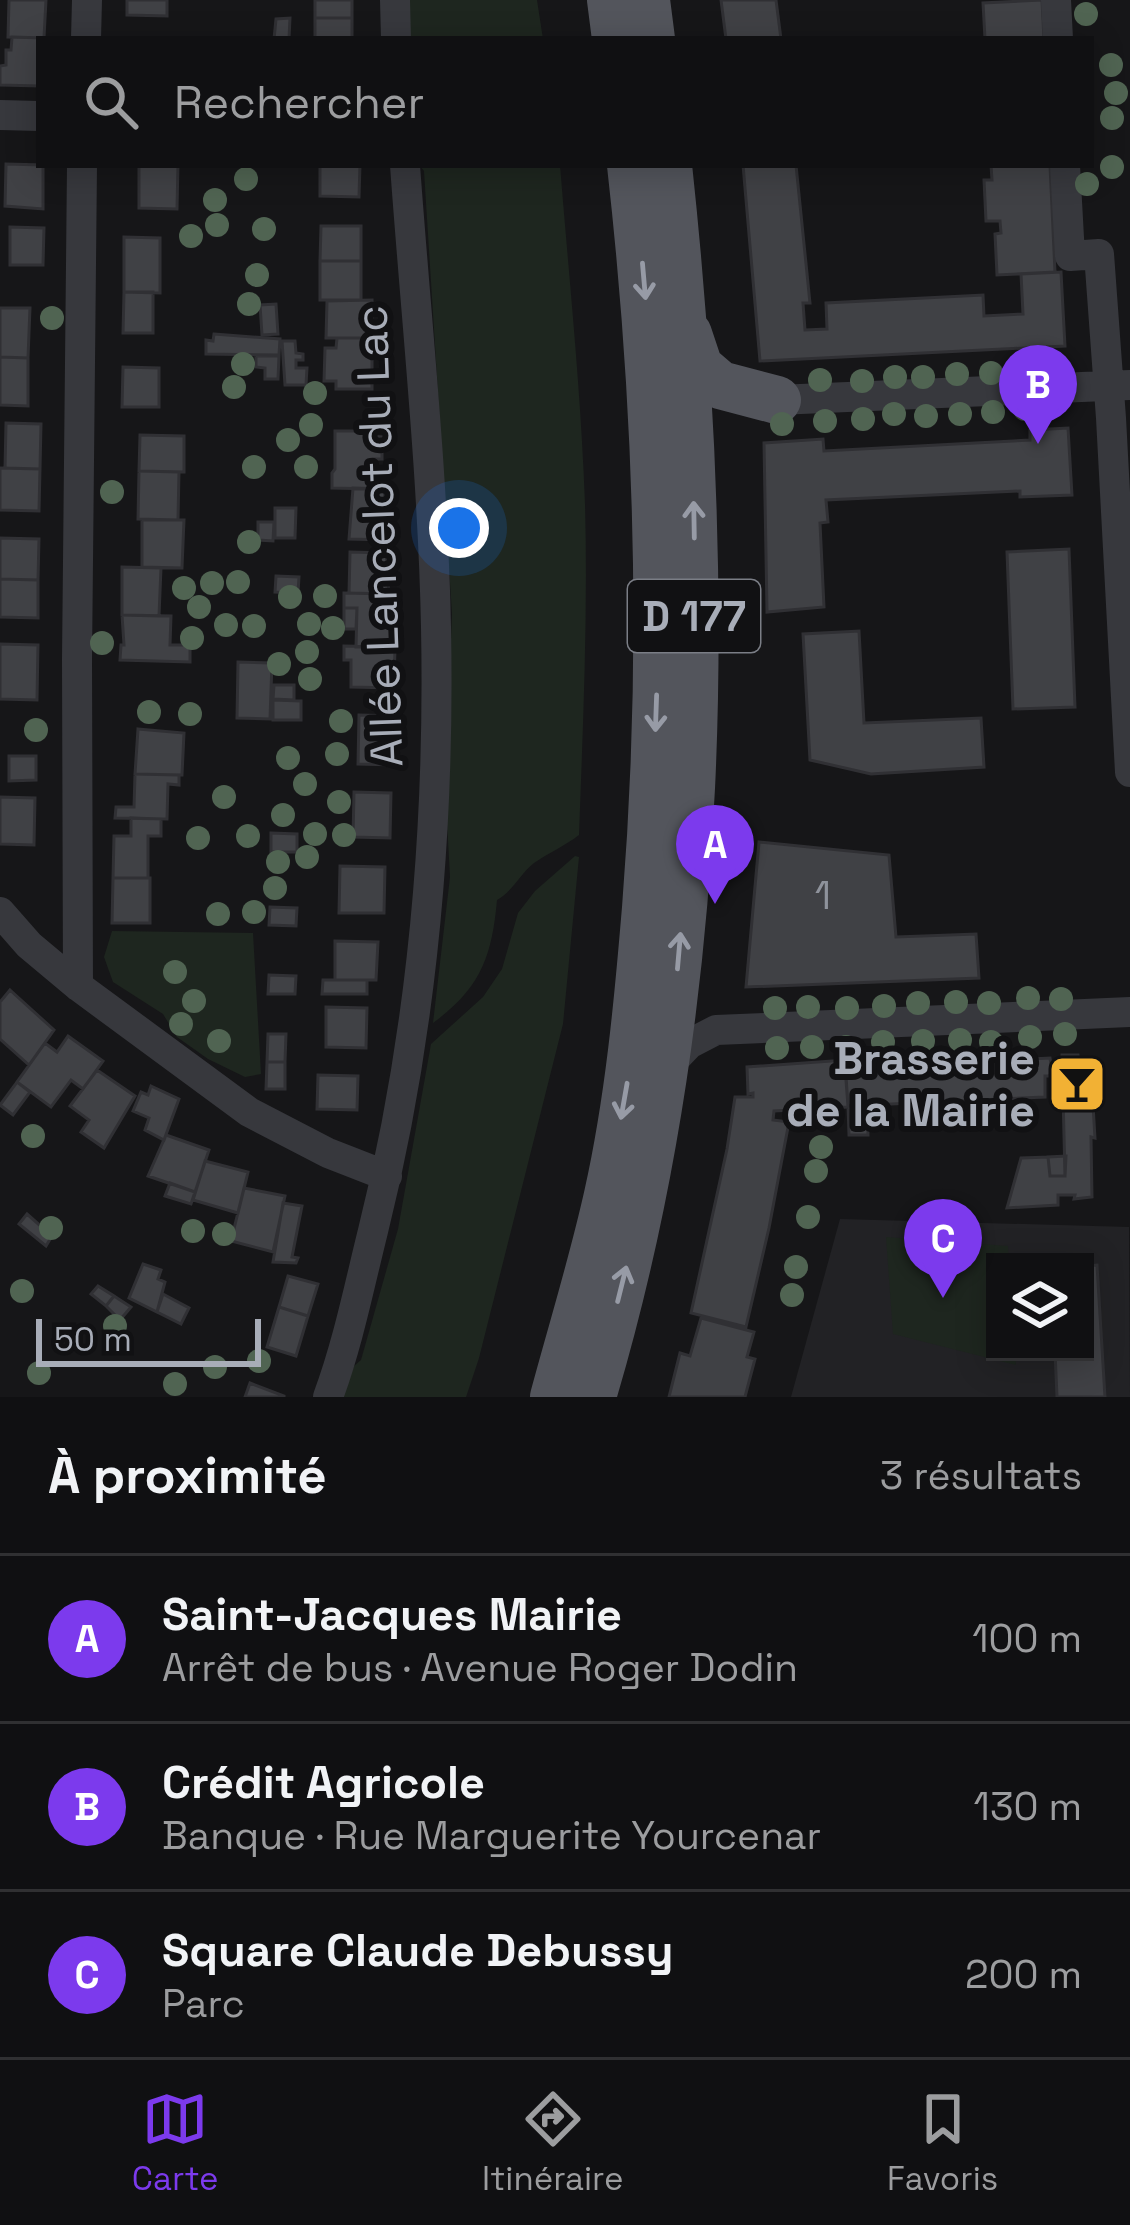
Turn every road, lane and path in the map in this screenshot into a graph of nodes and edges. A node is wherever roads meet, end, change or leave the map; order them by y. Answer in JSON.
{"nodes":[{"id":1,"x":87,"y":0,"type":"edge"},
{"id":2,"x":395,"y":0,"type":"edge"},
{"id":3,"x":611,"y":0,"type":"edge"},
{"id":4,"x":646,"y":0,"type":"edge"},
{"id":5,"x":1056,"y":0,"type":"edge"},
{"id":6,"x":86,"y":36,"type":"edge"},
{"id":7,"x":397,"y":36,"type":"edge"},
{"id":8,"x":616,"y":36,"type":"edge"},
{"id":9,"x":651,"y":36,"type":"edge"},
{"id":10,"x":1058,"y":36,"type":"edge"},
{"id":11,"x":0,"y":116,"type":"edge"},
{"id":12,"x":36,"y":116,"type":"edge"},
{"id":13,"x":82,"y":168,"type":"edge"},
{"id":14,"x":405,"y":168,"type":"edge"},
{"id":15,"x":632,"y":168,"type":"edge"},
{"id":16,"x":668,"y":168,"type":"edge"},
{"id":17,"x":1065,"y":168,"type":"edge"},
{"id":18,"x":683,"y":322,"type":"junction"},
{"id":19,"x":1120,"y":385,"type":"edge"},
{"id":20,"x":777,"y":400,"type":"joint"},
{"id":21,"x":1130,"y":772,"type":"edge"},
{"id":22,"x":0,"y":911,"type":"edge"},
{"id":23,"x":78,"y":986,"type":"junction"},
{"id":24,"x":1130,"y":1012,"type":"edge"},
{"id":25,"x":666,"y":1068,"type":"junction"},
{"id":26,"x":387,"y":1176,"type":"junction"},
{"id":27,"x":328,"y":1397,"type":"edge"},
{"id":28,"x":554,"y":1397,"type":"edge"},
{"id":29,"x":592,"y":1397,"type":"edge"}],
"edges":[{"from":1,"to":6,"type":"street"},
{"from":2,"to":7,"type":"street"},
{"from":3,"to":8,"type":"main road"},
{"from":4,"to":9,"type":"main road"},
{"from":5,"to":10,"type":"street"},
{"from":11,"to":12,"type":"street"},
{"from":13,"to":23,"type":"street"},
{"from":14,"to":26,"type":"street","name":"Allée Lancelot du Lac"},
{"from":15,"to":28,"type":"main road","number":"D 177","one_way":true},
{"from":16,"to":18,"type":"main road","number":"D 177"},
{"from":17,"to":19,"type":"street"},
{"from":18,"to":20,"type":"main road"},
{"from":25,"to":18,"type":"main road","number":"D 177","one_way":true},
{"from":19,"to":20,"type":"street"},
{"from":19,"to":21,"type":"street"},
{"from":22,"to":23,"type":"street"},
{"from":23,"to":26,"type":"street"},
{"from":24,"to":25,"type":"street"},
{"from":29,"to":25,"type":"main road","number":"D 177","one_way":true},
{"from":26,"to":27,"type":"street","name":"Allée Lancelot du Lac"}]}
